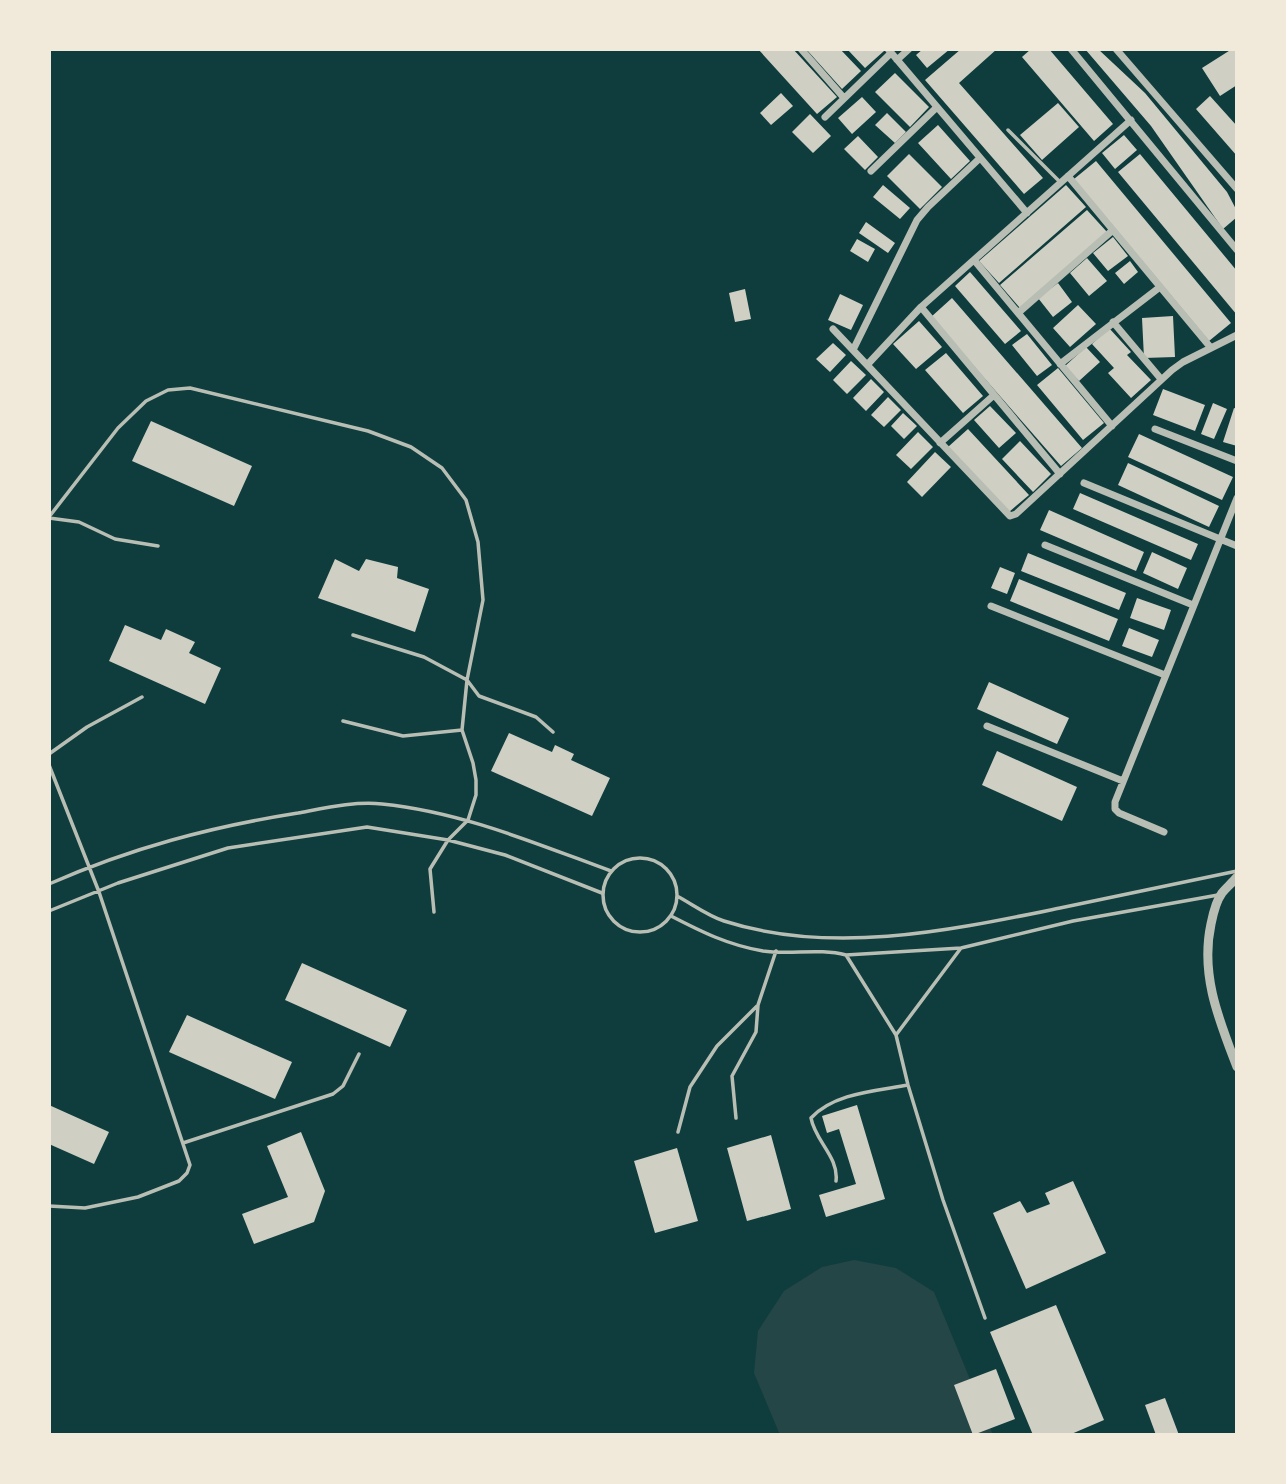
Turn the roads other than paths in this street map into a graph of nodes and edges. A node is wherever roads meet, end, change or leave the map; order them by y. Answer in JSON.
{"nodes":[{"id":1,"x":801,"y":49,"type":"edge"},
{"id":2,"x":909,"y":49,"type":"edge"},
{"id":3,"x":1071,"y":49,"type":"edge"},
{"id":4,"x":1116,"y":49,"type":"edge"},
{"id":5,"x":892,"y":54,"type":"edge"},
{"id":6,"x":844,"y":98,"type":"junction"},
{"id":7,"x":937,"y":107,"type":"junction"},
{"id":8,"x":825,"y":117,"type":"dead end"},
{"id":9,"x":1131,"y":120,"type":"junction"},
{"id":10,"x":1008,"y":131,"type":"dead end"},
{"id":11,"x":980,"y":158,"type":"junction"},
{"id":12,"x":871,"y":170,"type":"dead end"},
{"id":13,"x":1068,"y":176,"type":"junction"},
{"id":14,"x":1061,"y":183,"type":"junction"},
{"id":15,"x":1237,"y":189,"type":"edge"},
{"id":16,"x":1027,"y":213,"type":"junction"},
{"id":17,"x":1113,"y":230,"type":"junction"},
{"id":18,"x":1237,"y":250,"type":"edge"},
{"id":19,"x":974,"y":260,"type":"junction"},
{"id":20,"x":1160,"y":287,"type":"junction"},
{"id":21,"x":921,"y":307,"type":"junction"},
{"id":22,"x":1018,"y":313,"type":"junction"},
{"id":23,"x":1113,"y":322,"type":"junction"},
{"id":24,"x":833,"y":329,"type":"dead end"},
{"id":25,"x":1237,"y":335,"type":"edge"},
{"id":26,"x":1211,"y":348,"type":"junction"},
{"id":27,"x":853,"y":350,"type":"junction"},
{"id":28,"x":1060,"y":364,"type":"junction"},
{"id":29,"x":867,"y":365,"type":"junction"},
{"id":30,"x":1161,"y":379,"type":"junction"},
{"id":31,"x":994,"y":395,"type":"junction"},
{"id":32,"x":1112,"y":426,"type":"junction"},
{"id":33,"x":1155,"y":429,"type":"dead end"},
{"id":34,"x":940,"y":443,"type":"junction"},
{"id":35,"x":1237,"y":461,"type":"edge"},
{"id":36,"x":1060,"y":474,"type":"junction"},
{"id":37,"x":1084,"y":483,"type":"dead end"},
{"id":38,"x":1237,"y":498,"type":"edge"},
{"id":39,"x":49,"y":517,"type":"edge"},
{"id":40,"x":1219,"y":539,"type":"junction"},
{"id":41,"x":1045,"y":545,"type":"dead end"},
{"id":42,"x":158,"y":546,"type":"dead end"},
{"id":43,"x":1237,"y":546,"type":"edge"},
{"id":44,"x":1193,"y":604,"type":"junction"},
{"id":45,"x":991,"y":606,"type":"dead end"},
{"id":46,"x":353,"y":635,"type":"dead end"},
{"id":47,"x":1165,"y":675,"type":"junction"},
{"id":48,"x":467,"y":680,"type":"junction"},
{"id":49,"x":142,"y":697,"type":"dead end"},
{"id":50,"x":343,"y":721,"type":"dead end"},
{"id":51,"x":987,"y":726,"type":"dead end"},
{"id":52,"x":462,"y":730,"type":"junction"},
{"id":53,"x":553,"y":732,"type":"dead end"},
{"id":54,"x":49,"y":754,"type":"edge"},
{"id":55,"x":49,"y":765,"type":"edge"},
{"id":56,"x":1124,"y":781,"type":"junction"},
{"id":57,"x":468,"y":820,"type":"junction"},
{"id":58,"x":1164,"y":832,"type":"dead end"},
{"id":59,"x":448,"y":840,"type":"junction"},
{"id":60,"x":88,"y":867,"type":"junction"},
{"id":61,"x":611,"y":871,"type":"junction"},
{"id":62,"x":1237,"y":871,"type":"edge"},
{"id":63,"x":1237,"y":877,"type":"edge"},
{"id":64,"x":49,"y":884,"type":"edge"},
{"id":65,"x":99,"y":892,"type":"junction"},
{"id":66,"x":602,"y":893,"type":"junction"},
{"id":67,"x":1220,"y":895,"type":"junction"},
{"id":68,"x":677,"y":896,"type":"junction"},
{"id":69,"x":49,"y":911,"type":"edge"},
{"id":70,"x":434,"y":912,"type":"dead end"},
{"id":71,"x":671,"y":916,"type":"junction"},
{"id":72,"x":961,"y":947,"type":"junction"},
{"id":73,"x":776,"y":951,"type":"junction"},
{"id":74,"x":846,"y":955,"type":"junction"},
{"id":75,"x":758,"y":1005,"type":"junction"},
{"id":76,"x":896,"y":1035,"type":"junction"},
{"id":77,"x":359,"y":1054,"type":"dead end"},
{"id":78,"x":1237,"y":1067,"type":"edge"},
{"id":79,"x":908,"y":1085,"type":"junction"},
{"id":80,"x":736,"y":1118,"type":"dead end"},
{"id":81,"x":678,"y":1132,"type":"dead end"},
{"id":82,"x":183,"y":1143,"type":"junction"},
{"id":83,"x":836,"y":1181,"type":"dead end"},
{"id":84,"x":49,"y":1206,"type":"edge"},
{"id":85,"x":985,"y":1318,"type":"dead end"}],
"edges":[{"from":1,"to":6,"type":"street"},
{"from":2,"to":5,"type":"street"},
{"from":3,"to":9,"type":"street"},
{"from":4,"to":15,"type":"street"},
{"from":5,"to":6,"type":"street"},
{"from":5,"to":7,"type":"street"},
{"from":6,"to":8,"type":"street"},
{"from":7,"to":11,"type":"street"},
{"from":7,"to":12,"type":"street"},
{"from":9,"to":13,"type":"street"},
{"from":9,"to":18,"type":"street"},
{"from":10,"to":14,"type":"lane"},
{"from":11,"to":16,"type":"street"},
{"from":11,"to":27,"type":"street"},
{"from":13,"to":14,"type":"street"},
{"from":13,"to":17,"type":"street"},
{"from":14,"to":16,"type":"street"},
{"from":16,"to":19,"type":"street"},
{"from":17,"to":20,"type":"street"},
{"from":17,"to":22,"type":"street"},
{"from":19,"to":21,"type":"street"},
{"from":19,"to":22,"type":"street"},
{"from":20,"to":23,"type":"street"},
{"from":20,"to":26,"type":"street"},
{"from":21,"to":29,"type":"street"},
{"from":21,"to":31,"type":"street"},
{"from":22,"to":28,"type":"street"},
{"from":23,"to":28,"type":"street"},
{"from":23,"to":30,"type":"street"},
{"from":24,"to":27,"type":"street"},
{"from":25,"to":26,"type":"street"},
{"from":26,"to":30,"type":"street"},
{"from":27,"to":29,"type":"street"},
{"from":28,"to":32,"type":"street"},
{"from":29,"to":34,"type":"street"},
{"from":30,"to":32,"type":"street"},
{"from":31,"to":34,"type":"street"},
{"from":31,"to":36,"type":"street"},
{"from":32,"to":36,"type":"street"},
{"from":33,"to":35,"type":"street"},
{"from":34,"to":36,"type":"street"},
{"from":37,"to":40,"type":"street"},
{"from":38,"to":40,"type":"street"},
{"from":39,"to":42,"type":"lane"},
{"from":39,"to":48,"type":"lane"},
{"from":40,"to":43,"type":"street"},
{"from":40,"to":44,"type":"street"},
{"from":41,"to":44,"type":"street"},
{"from":44,"to":47,"type":"street"},
{"from":45,"to":47,"type":"street"},
{"from":46,"to":48,"type":"lane"},
{"from":47,"to":56,"type":"street"},
{"from":48,"to":52,"type":"lane"},
{"from":48,"to":53,"type":"lane"},
{"from":49,"to":54,"type":"lane"},
{"from":50,"to":52,"type":"lane"},
{"from":51,"to":56,"type":"street"},
{"from":52,"to":57,"type":"lane"},
{"from":55,"to":60,"type":"lane"},
{"from":56,"to":58,"type":"street"},
{"from":57,"to":59,"type":"lane"},
{"from":57,"to":60,"type":"lane"},
{"from":57,"to":61,"type":"lane"},
{"from":59,"to":65,"type":"lane"},
{"from":59,"to":66,"type":"lane"},
{"from":59,"to":70,"type":"lane"},
{"from":60,"to":64,"type":"lane"},
{"from":60,"to":65,"type":"lane"},
{"from":61,"to":66,"type":"lane"},
{"from":61,"to":68,"type":"lane"},
{"from":62,"to":68,"type":"lane"},
{"from":63,"to":67,"type":"street"},
{"from":65,"to":69,"type":"lane"},
{"from":65,"to":82,"type":"lane"},
{"from":66,"to":71,"type":"lane"},
{"from":67,"to":72,"type":"lane"},
{"from":67,"to":78,"type":"street"},
{"from":68,"to":71,"type":"lane"},
{"from":71,"to":73,"type":"lane"},
{"from":72,"to":74,"type":"lane"},
{"from":72,"to":76,"type":"lane"},
{"from":73,"to":74,"type":"lane"},
{"from":73,"to":75,"type":"lane"},
{"from":74,"to":76,"type":"lane"},
{"from":75,"to":80,"type":"lane"},
{"from":75,"to":81,"type":"lane"},
{"from":76,"to":79,"type":"lane"},
{"from":77,"to":82,"type":"lane"},
{"from":79,"to":83,"type":"lane"},
{"from":79,"to":85,"type":"lane"},
{"from":82,"to":84,"type":"lane"}]}
